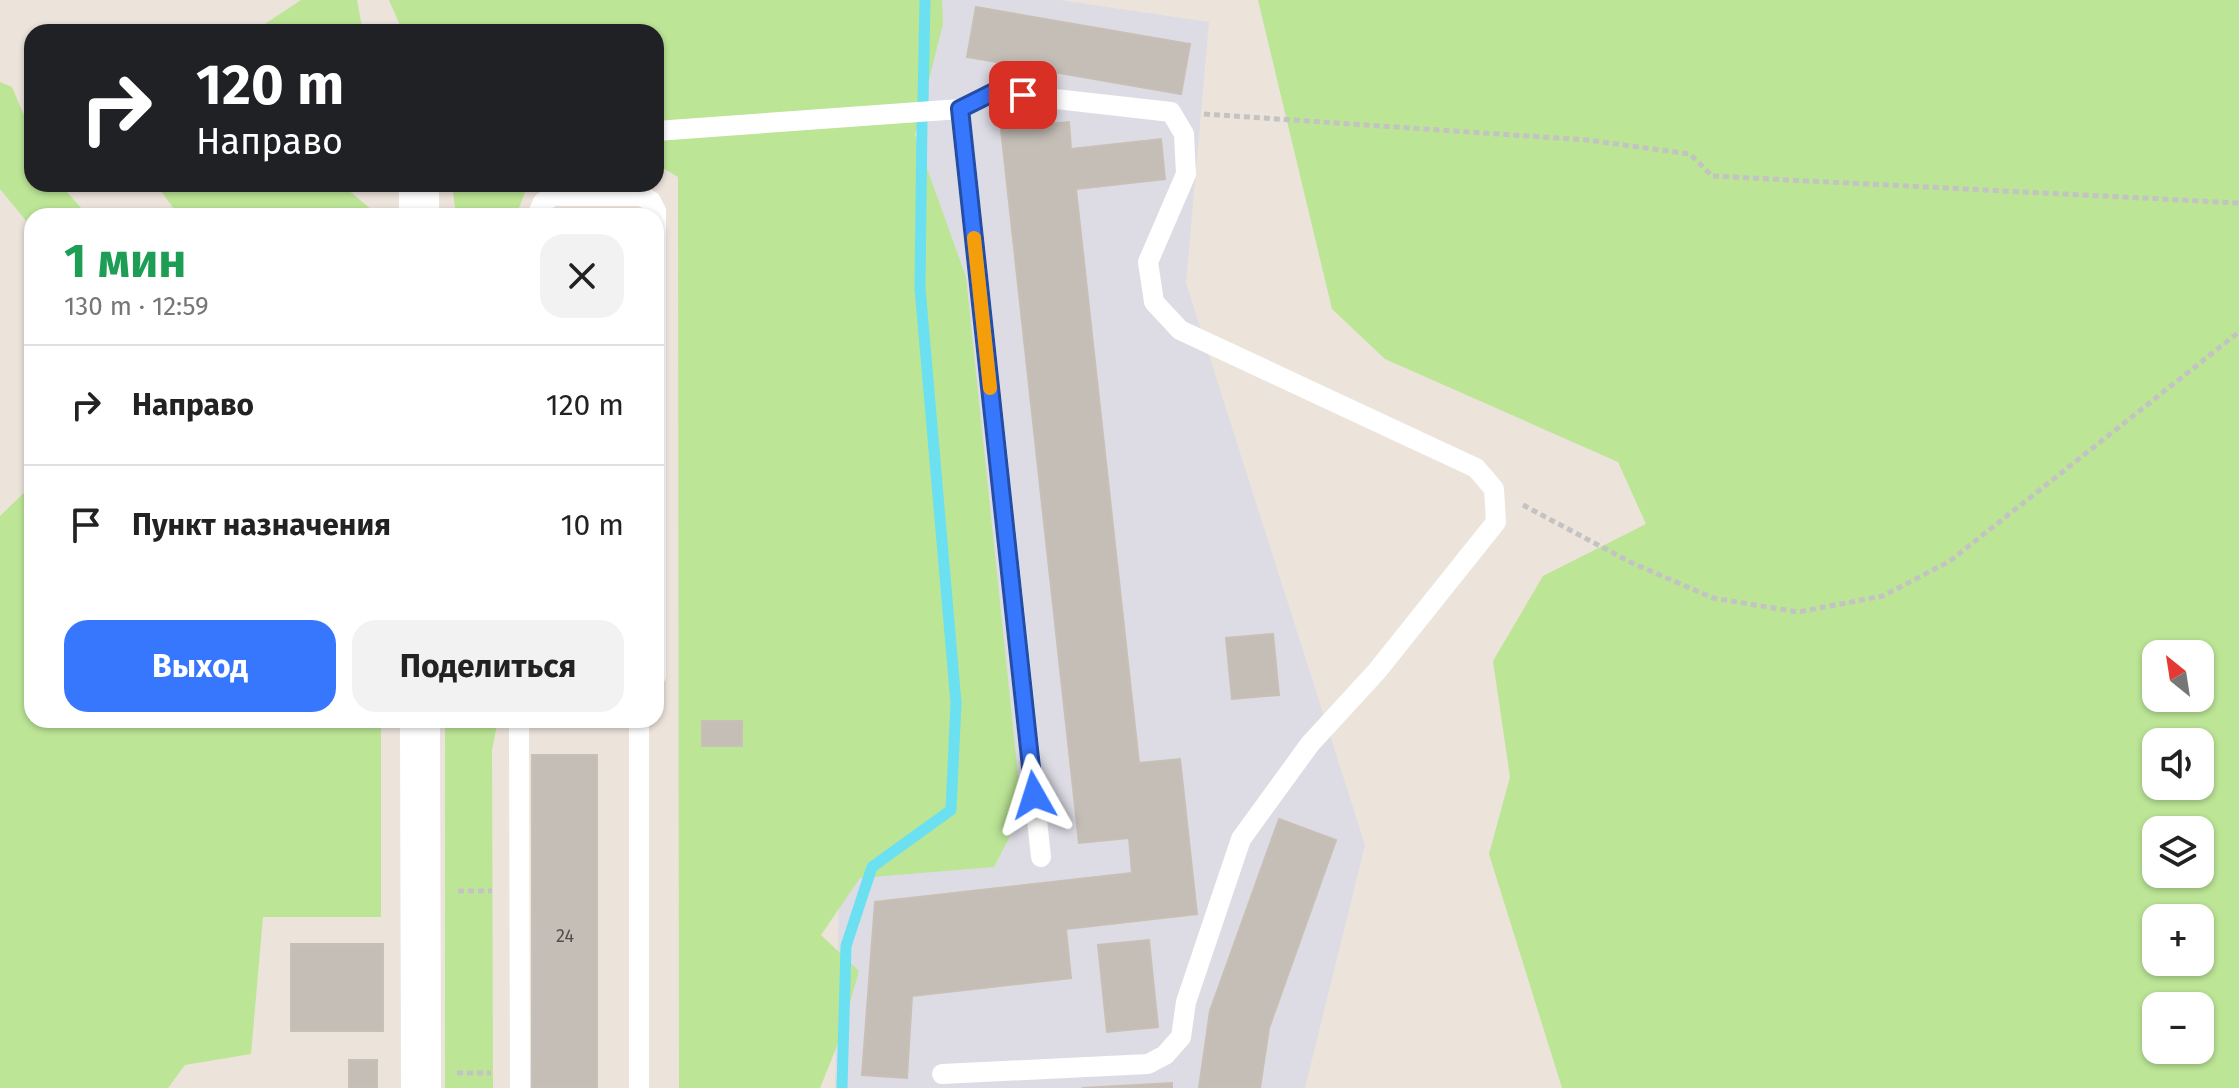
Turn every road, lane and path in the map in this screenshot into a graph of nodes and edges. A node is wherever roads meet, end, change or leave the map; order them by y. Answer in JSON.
{"nodes":[{"id":1,"x":960,"y":109,"type":"junction"},
{"id":2,"x":1171,"y":112,"type":"junction"},
{"id":3,"x":664,"y":130,"type":"edge"},
{"id":4,"x":648,"y":192,"type":"edge"},
{"id":5,"x":2239,"y":203,"type":"edge"},
{"id":6,"x":540,"y":208,"type":"edge"},
{"id":7,"x":2239,"y":332,"type":"edge"},
{"id":8,"x":1494,"y":489,"type":"junction"},
{"id":9,"x":420,"y":728,"type":"edge"},
{"id":10,"x":519,"y":728,"type":"edge"},
{"id":11,"x":639,"y":728,"type":"edge"},
{"id":12,"x":1041,"y":857,"type":"dead end"},
{"id":13,"x":420,"y":890,"type":"junction"},
{"id":14,"x":519,"y":891,"type":"junction"},
{"id":15,"x":942,"y":1074,"type":"dead end"},
{"id":16,"x":520,"y":1080,"type":"edge"},
{"id":17,"x":421,"y":1081,"type":"edge"},
{"id":18,"x":639,"y":1088,"type":"edge"}],
"edges":[{"from":1,"to":2,"type":"lane"},
{"from":1,"to":3,"type":"lane"},
{"from":1,"to":12,"type":"lane"},
{"from":2,"to":5,"type":"path"},
{"from":2,"to":8,"type":"lane"},
{"from":4,"to":6,"type":"lane"},
{"from":7,"to":8,"type":"path"},
{"from":8,"to":15,"type":"lane"},
{"from":9,"to":13,"type":"street"},
{"from":10,"to":14,"type":"lane"},
{"from":11,"to":18,"type":"lane"},
{"from":13,"to":14,"type":"path"},
{"from":13,"to":17,"type":"street"},
{"from":14,"to":16,"type":"lane"},
{"from":16,"to":17,"type":"path"}]}
